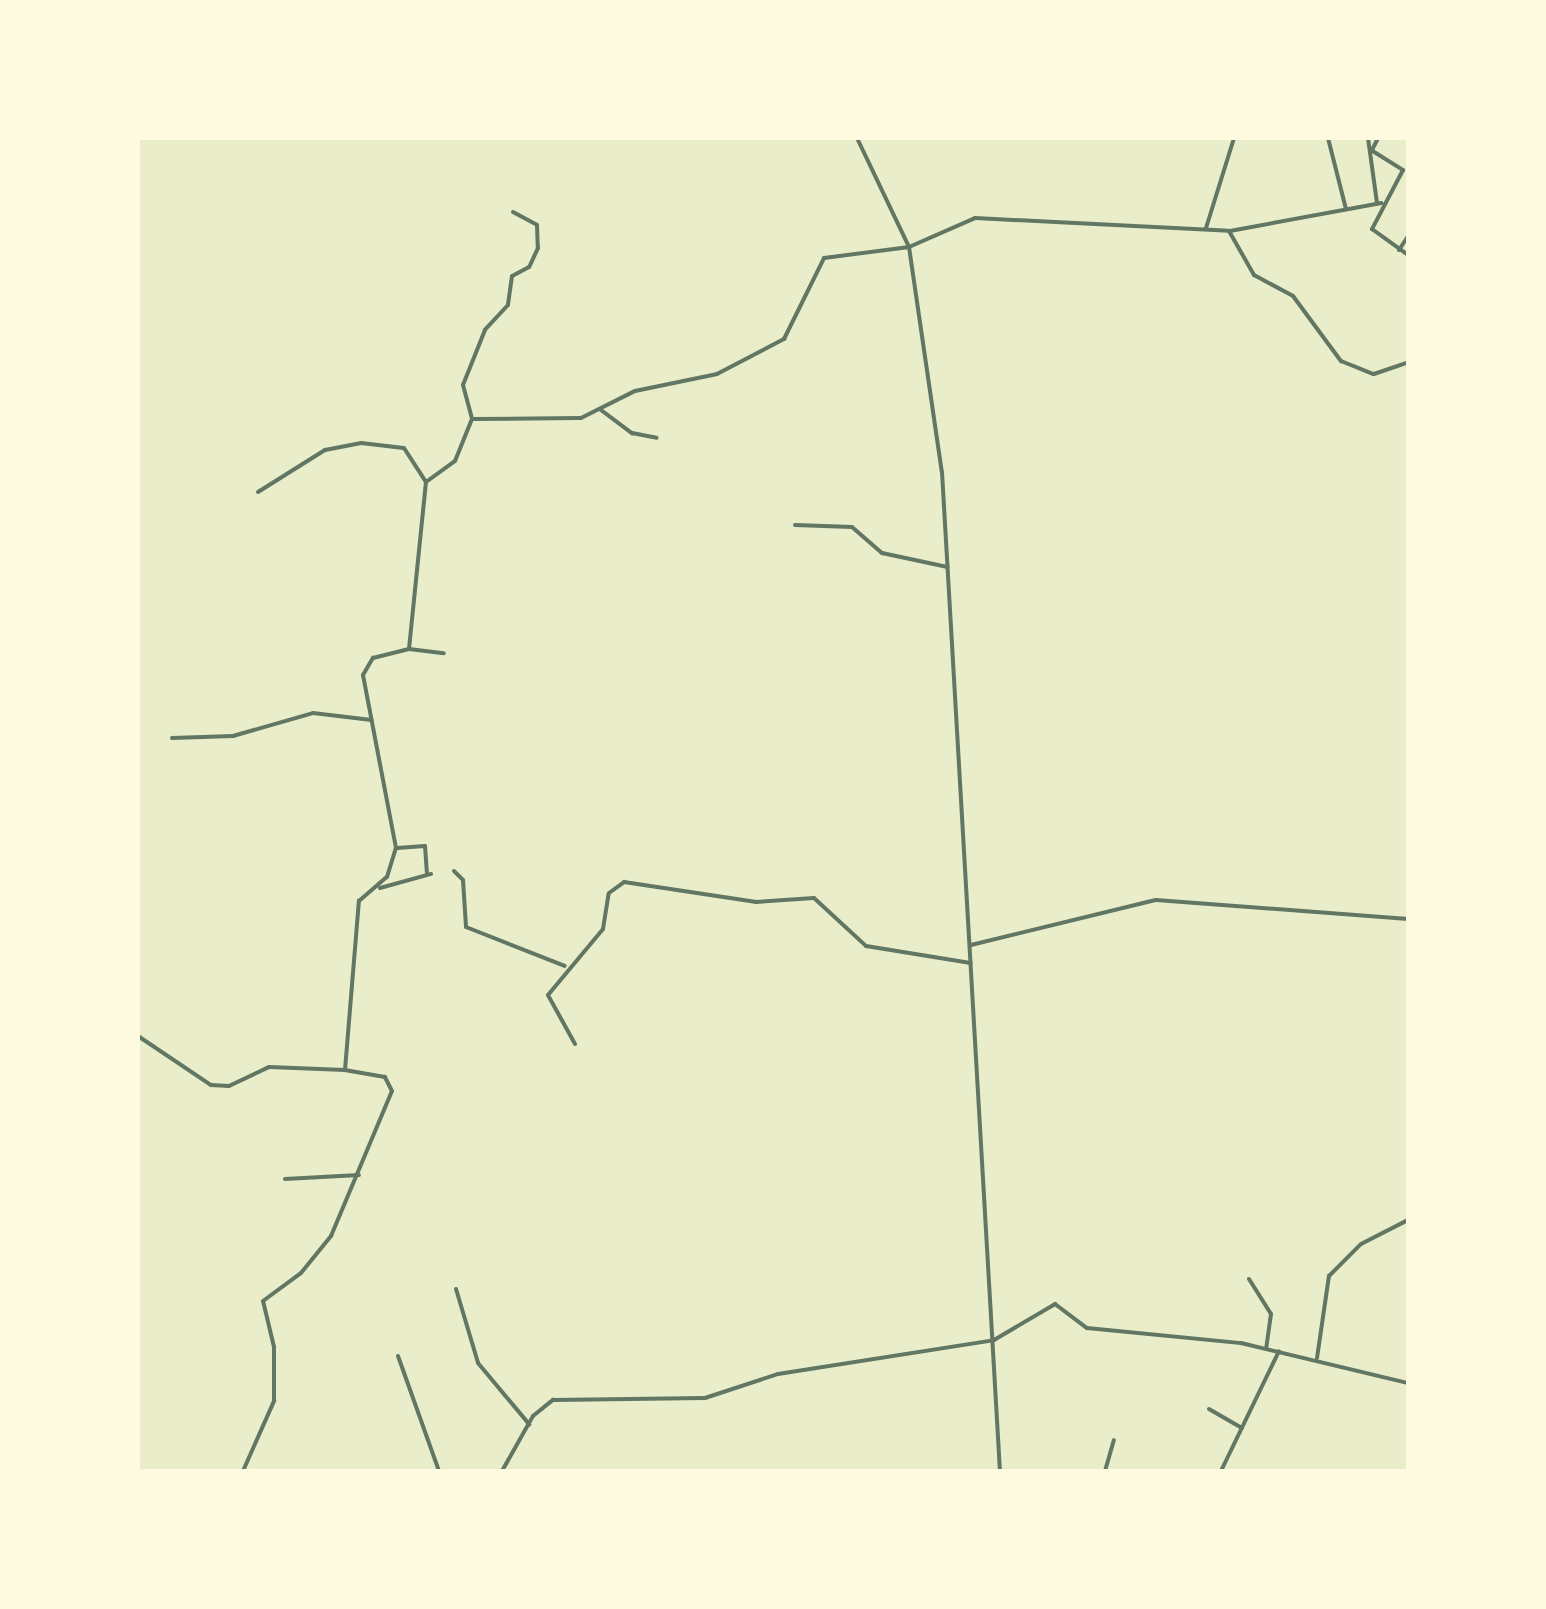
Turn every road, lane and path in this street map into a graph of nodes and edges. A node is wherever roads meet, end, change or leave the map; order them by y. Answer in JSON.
{"nodes":[{"id":1,"x":857,"y":138,"type":"edge"},
{"id":2,"x":1234,"y":138,"type":"edge"},
{"id":3,"x":1328,"y":138,"type":"edge"},
{"id":4,"x":1368,"y":138,"type":"edge"},
{"id":5,"x":1378,"y":138,"type":"edge"},
{"id":6,"x":1371,"y":150,"type":"junction"},
{"id":7,"x":1408,"y":161,"type":"edge"},
{"id":8,"x":1406,"y":171,"type":"edge"},
{"id":9,"x":1379,"y":203,"type":"junction"},
{"id":10,"x":1346,"y":209,"type":"junction"},
{"id":11,"x":513,"y":212,"type":"dead end"},
{"id":12,"x":1206,"y":228,"type":"junction"},
{"id":13,"x":1229,"y":231,"type":"junction"},
{"id":14,"x":1408,"y":236,"type":"edge"},
{"id":15,"x":909,"y":247,"type":"junction"},
{"id":16,"x":1399,"y":250,"type":"junction"},
{"id":17,"x":1408,"y":255,"type":"edge"},
{"id":18,"x":1408,"y":362,"type":"edge"},
{"id":19,"x":601,"y":410,"type":"junction"},
{"id":20,"x":472,"y":419,"type":"junction"},
{"id":21,"x":657,"y":438,"type":"dead end"},
{"id":22,"x":426,"y":482,"type":"junction"},
{"id":23,"x":258,"y":492,"type":"dead end"},
{"id":24,"x":795,"y":525,"type":"dead end"},
{"id":25,"x":948,"y":567,"type":"junction"},
{"id":26,"x":409,"y":649,"type":"junction"},
{"id":27,"x":444,"y":653,"type":"dead end"},
{"id":28,"x":373,"y":720,"type":"junction"},
{"id":29,"x":172,"y":738,"type":"dead end"},
{"id":30,"x":396,"y":848,"type":"junction"},
{"id":31,"x":454,"y":871,"type":"dead end"},
{"id":32,"x":378,"y":889,"type":"junction"},
{"id":33,"x":1408,"y":919,"type":"edge"},
{"id":34,"x":971,"y":945,"type":"junction"},
{"id":35,"x":971,"y":963,"type":"junction"},
{"id":36,"x":565,"y":966,"type":"junction"},
{"id":37,"x":138,"y":1036,"type":"edge"},
{"id":38,"x":575,"y":1044,"type":"dead end"},
{"id":39,"x":345,"y":1070,"type":"junction"},
{"id":40,"x":359,"y":1175,"type":"junction"},
{"id":41,"x":285,"y":1179,"type":"dead end"},
{"id":42,"x":1408,"y":1220,"type":"edge"},
{"id":43,"x":1249,"y":1279,"type":"dead end"},
{"id":44,"x":456,"y":1289,"type":"dead end"},
{"id":45,"x":994,"y":1340,"type":"junction"},
{"id":46,"x":1266,"y":1348,"type":"junction"},
{"id":47,"x":1279,"y":1351,"type":"junction"},
{"id":48,"x":398,"y":1356,"type":"dead end"},
{"id":49,"x":1317,"y":1359,"type":"junction"},
{"id":50,"x":1408,"y":1383,"type":"edge"},
{"id":51,"x":1209,"y":1409,"type":"dead end"},
{"id":52,"x":529,"y":1424,"type":"junction"},
{"id":53,"x":1242,"y":1428,"type":"junction"},
{"id":54,"x":1114,"y":1440,"type":"dead end"},
{"id":55,"x":243,"y":1471,"type":"edge"},
{"id":56,"x":439,"y":1471,"type":"edge"},
{"id":57,"x":502,"y":1471,"type":"edge"},
{"id":58,"x":1000,"y":1471,"type":"edge"},
{"id":59,"x":1105,"y":1471,"type":"edge"},
{"id":60,"x":1221,"y":1471,"type":"edge"}],
"edges":[{"from":1,"to":15,"type":"street"},
{"from":2,"to":12,"type":"street"},
{"from":3,"to":10,"type":"street"},
{"from":4,"to":6,"type":"street"},
{"from":5,"to":6,"type":"street"},
{"from":6,"to":8,"type":"street"},
{"from":6,"to":9,"type":"street"},
{"from":7,"to":8,"type":"street"},
{"from":8,"to":9,"type":"street"},
{"from":9,"to":10,"type":"street"},
{"from":9,"to":16,"type":"street"},
{"from":10,"to":13,"type":"street"},
{"from":11,"to":20,"type":"street"},
{"from":12,"to":13,"type":"street"},
{"from":12,"to":15,"type":"street"},
{"from":13,"to":18,"type":"street"},
{"from":14,"to":16,"type":"street"},
{"from":15,"to":19,"type":"street"},
{"from":15,"to":25,"type":"street"},
{"from":16,"to":17,"type":"street"},
{"from":19,"to":20,"type":"street"},
{"from":19,"to":21,"type":"street"},
{"from":20,"to":22,"type":"street"},
{"from":22,"to":23,"type":"street"},
{"from":22,"to":26,"type":"street"},
{"from":24,"to":25,"type":"street"},
{"from":25,"to":34,"type":"street"},
{"from":26,"to":27,"type":"street"},
{"from":26,"to":28,"type":"street"},
{"from":28,"to":29,"type":"street"},
{"from":28,"to":30,"type":"street"},
{"from":30,"to":32,"type":"street"},
{"from":30,"to":32,"type":"street"},
{"from":31,"to":36,"type":"street"},
{"from":32,"to":39,"type":"street"},
{"from":33,"to":34,"type":"street"},
{"from":34,"to":35,"type":"street"},
{"from":35,"to":36,"type":"street"},
{"from":35,"to":45,"type":"street"},
{"from":36,"to":38,"type":"street"},
{"from":37,"to":39,"type":"street"},
{"from":39,"to":40,"type":"street"},
{"from":40,"to":41,"type":"street"},
{"from":40,"to":55,"type":"street"},
{"from":42,"to":49,"type":"street"},
{"from":43,"to":46,"type":"street"},
{"from":44,"to":52,"type":"street"},
{"from":45,"to":46,"type":"street"},
{"from":45,"to":52,"type":"street"},
{"from":45,"to":58,"type":"street"},
{"from":46,"to":47,"type":"street"},
{"from":47,"to":49,"type":"street"},
{"from":47,"to":53,"type":"street"},
{"from":48,"to":56,"type":"street"},
{"from":49,"to":50,"type":"street"},
{"from":51,"to":53,"type":"street"},
{"from":52,"to":57,"type":"street"},
{"from":53,"to":60,"type":"street"},
{"from":54,"to":59,"type":"street"}]}
